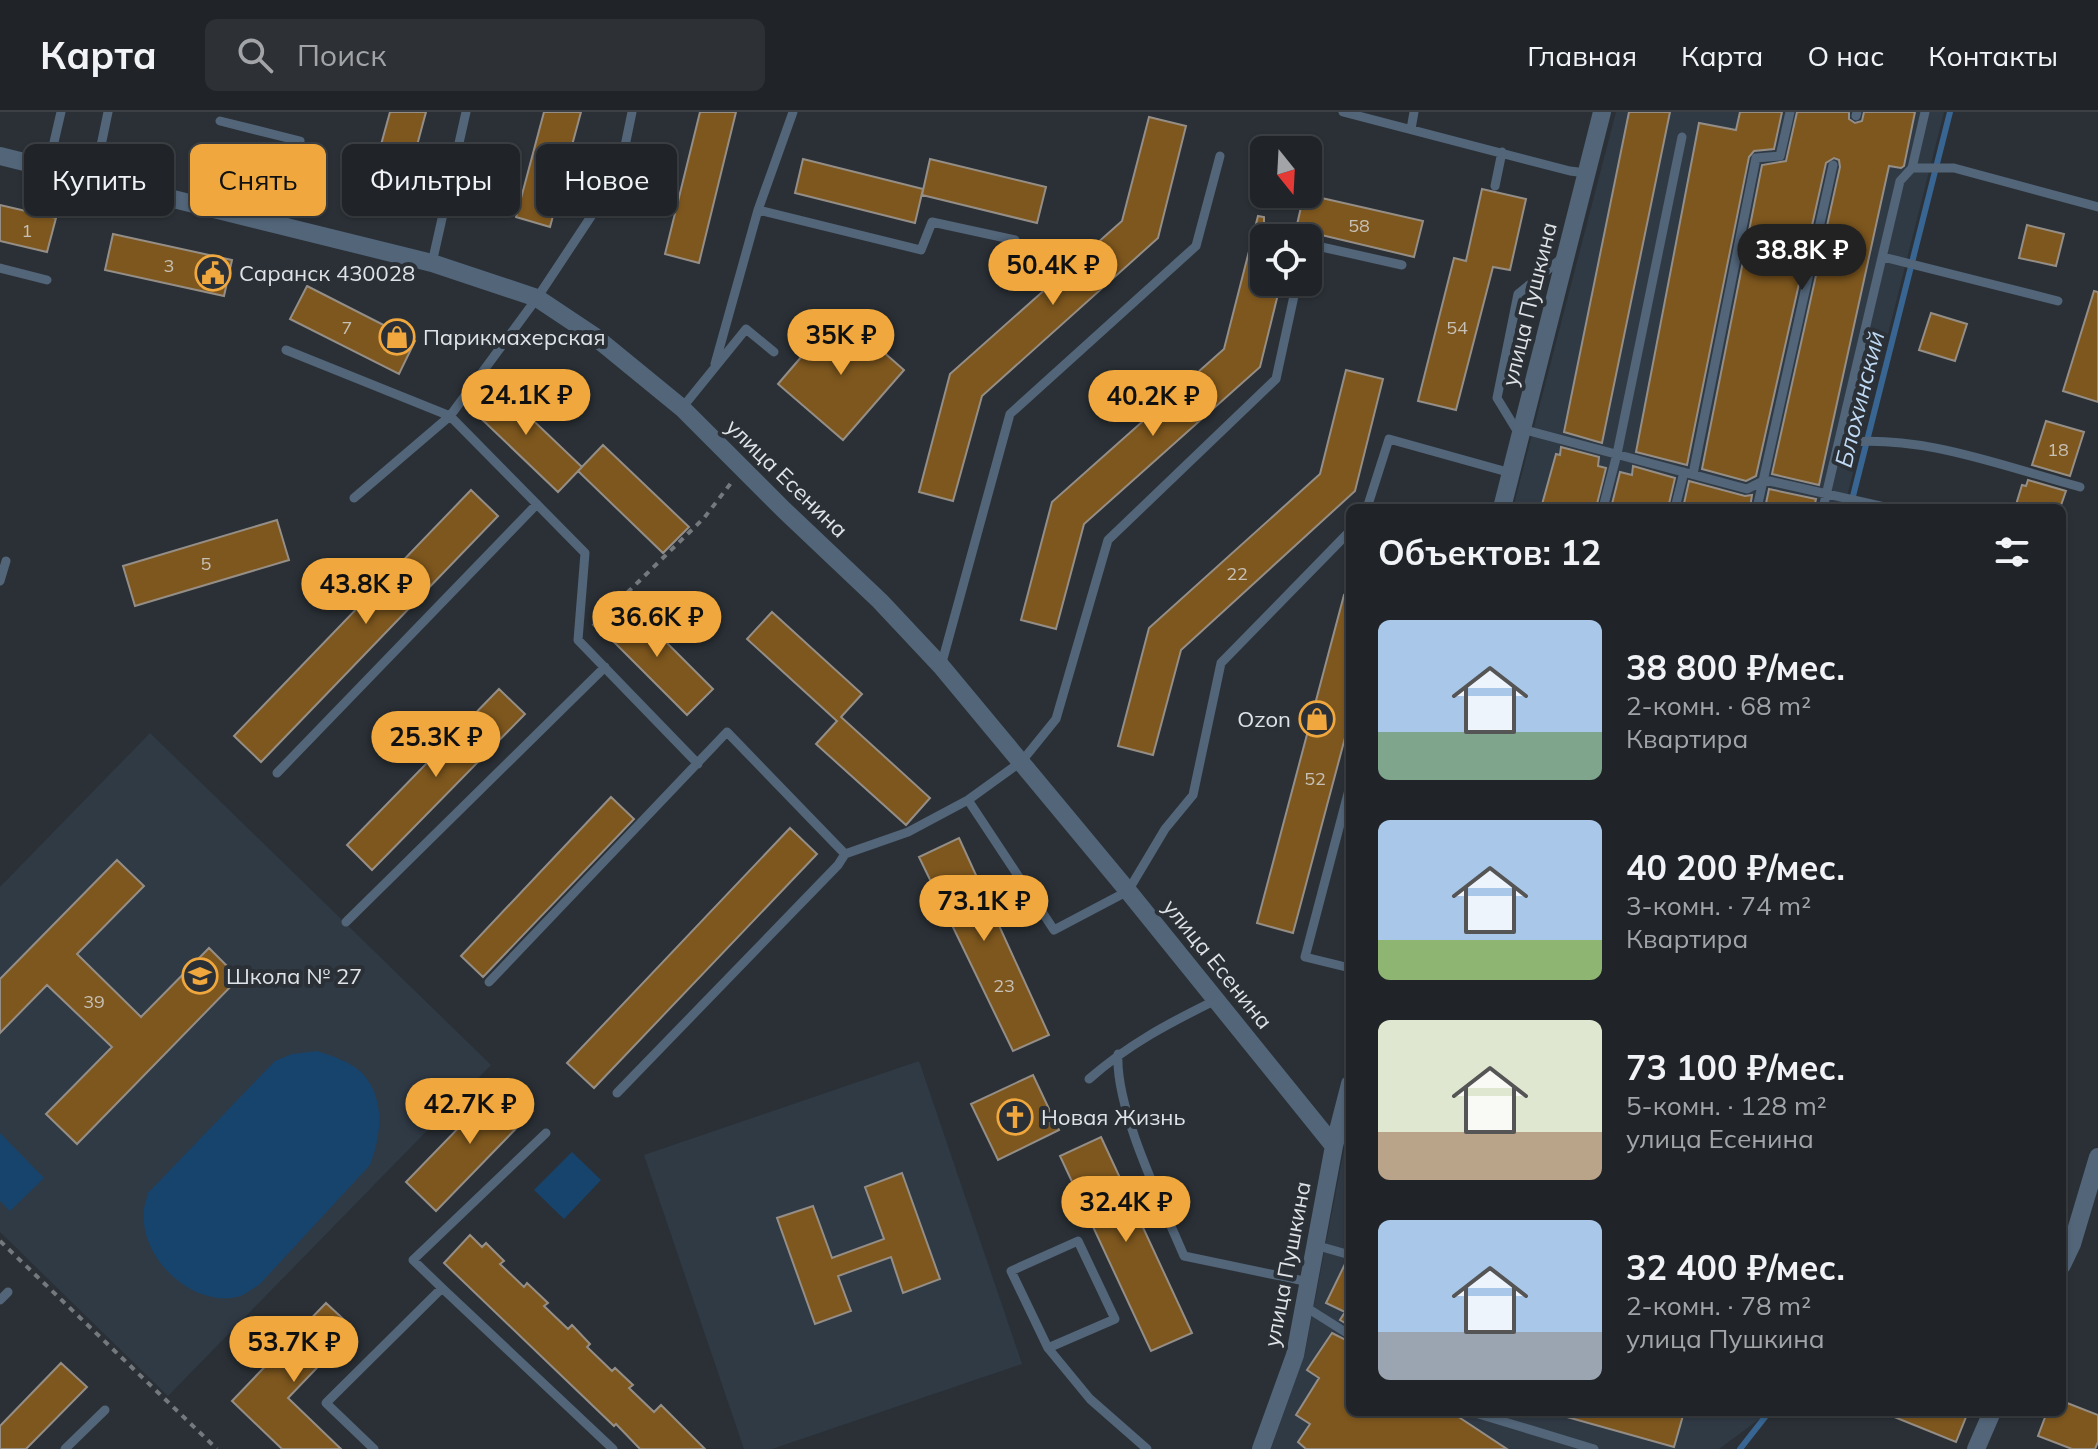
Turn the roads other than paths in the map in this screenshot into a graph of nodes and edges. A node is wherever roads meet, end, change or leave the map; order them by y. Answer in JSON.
{"nodes":[{"id":1,"x":61,"y":112,"type":"edge"},
{"id":2,"x":108,"y":112,"type":"edge"},
{"id":3,"x":466,"y":112,"type":"edge"},
{"id":4,"x":632,"y":112,"type":"edge"},
{"id":5,"x":793,"y":112,"type":"edge"},
{"id":6,"x":1343,"y":112,"type":"edge"},
{"id":7,"x":1414,"y":112,"type":"edge"},
{"id":8,"x":1602,"y":112,"type":"edge"},
{"id":9,"x":1790,"y":112,"type":"edge"},
{"id":10,"x":1925,"y":112,"type":"edge"},
{"id":11,"x":220,"y":121,"type":"dead end"},
{"id":12,"x":1411,"y":129,"type":"junction"},
{"id":13,"x":1682,"y":137,"type":"dead end"},
{"id":14,"x":54,"y":144,"type":"edge"},
{"id":15,"x":101,"y":144,"type":"edge"},
{"id":16,"x":625,"y":144,"type":"edge"},
{"id":17,"x":1502,"y":152,"type":"junction"},
{"id":18,"x":0,"y":156,"type":"edge"},
{"id":19,"x":1220,"y":156,"type":"dead end"},
{"id":20,"x":24,"y":162,"type":"edge"},
{"id":21,"x":1833,"y":165,"type":"dead end"},
{"id":22,"x":1917,"y":169,"type":"junction"},
{"id":23,"x":1586,"y":173,"type":"junction"},
{"id":24,"x":1495,"y":186,"type":"dead end"},
{"id":25,"x":174,"y":199,"type":"edge"},
{"id":26,"x":2098,"y":207,"type":"edge"},
{"id":27,"x":758,"y":210,"type":"junction"},
{"id":28,"x":591,"y":216,"type":"edge"},
{"id":29,"x":283,"y":226,"type":"junction"},
{"id":30,"x":1015,"y":240,"type":"dead end"},
{"id":31,"x":1322,"y":247,"type":"edge"},
{"id":32,"x":1566,"y":254,"type":"junction"},
{"id":33,"x":1883,"y":257,"type":"junction"},
{"id":34,"x":432,"y":263,"type":"junction"},
{"id":35,"x":1402,"y":265,"type":"dead end"},
{"id":36,"x":0,"y":268,"type":"edge"},
{"id":37,"x":47,"y":280,"type":"dead end"},
{"id":38,"x":1294,"y":296,"type":"edge"},
{"id":39,"x":537,"y":298,"type":"junction"},
{"id":40,"x":2058,"y":301,"type":"dead end"},
{"id":41,"x":286,"y":350,"type":"dead end"},
{"id":42,"x":774,"y":352,"type":"dead end"},
{"id":43,"x":715,"y":364,"type":"junction"},
{"id":44,"x":682,"y":408,"type":"junction"},
{"id":45,"x":450,"y":416,"type":"junction"},
{"id":46,"x":1521,"y":433,"type":"junction"},
{"id":47,"x":1839,"y":443,"type":"junction"},
{"id":48,"x":1617,"y":454,"type":"junction"},
{"id":49,"x":1511,"y":473,"type":"junction"},
{"id":50,"x":1688,"y":473,"type":"junction"},
{"id":51,"x":1765,"y":480,"type":"junction"},
{"id":52,"x":2080,"y":487,"type":"dead end"},
{"id":53,"x":1827,"y":493,"type":"junction"},
{"id":54,"x":354,"y":498,"type":"dead end"},
{"id":55,"x":537,"y":504,"type":"junction"},
{"id":56,"x":1368,"y":504,"type":"edge"},
{"id":57,"x":1503,"y":504,"type":"edge"},
{"id":58,"x":1604,"y":504,"type":"edge"},
{"id":59,"x":1676,"y":504,"type":"edge"},
{"id":60,"x":1758,"y":504,"type":"edge"},
{"id":61,"x":1824,"y":504,"type":"edge"},
{"id":62,"x":1874,"y":504,"type":"edge"},
{"id":63,"x":1346,"y":535,"type":"edge"},
{"id":64,"x":6,"y":561,"type":"dead end"},
{"id":65,"x":0,"y":581,"type":"edge"},
{"id":66,"x":941,"y":666,"type":"junction"},
{"id":67,"x":605,"y":667,"type":"junction"},
{"id":68,"x":1022,"y":761,"type":"junction"},
{"id":69,"x":698,"y":764,"type":"junction"},
{"id":70,"x":277,"y":773,"type":"dead end"},
{"id":71,"x":968,"y":800,"type":"junction"},
{"id":72,"x":1346,"y":801,"type":"edge"},
{"id":73,"x":845,"y":854,"type":"junction"},
{"id":74,"x":1128,"y":891,"type":"junction"},
{"id":75,"x":346,"y":922,"type":"dead end"},
{"id":76,"x":1346,"y":967,"type":"edge"},
{"id":77,"x":489,"y":982,"type":"dead end"},
{"id":78,"x":1216,"y":1000,"type":"junction"},
{"id":79,"x":1118,"y":1054,"type":"junction"},
{"id":80,"x":1089,"y":1079,"type":"dead end"},
{"id":81,"x":617,"y":1093,"type":"dead end"},
{"id":82,"x":1346,"y":1100,"type":"edge"},
{"id":83,"x":546,"y":1133,"type":"dead end"},
{"id":84,"x":1334,"y":1146,"type":"junction"},
{"id":85,"x":2098,"y":1157,"type":"edge"},
{"id":86,"x":1315,"y":1245,"type":"junction"},
{"id":87,"x":1346,"y":1254,"type":"edge"},
{"id":88,"x":2066,"y":1257,"type":"edge"},
{"id":89,"x":1309,"y":1282,"type":"junction"},
{"id":90,"x":442,"y":1288,"type":"junction"},
{"id":91,"x":1304,"y":1306,"type":"junction"},
{"id":92,"x":1346,"y":1332,"type":"edge"},
{"id":93,"x":1048,"y":1348,"type":"junction"},
{"id":94,"x":105,"y":1410,"type":"dead end"},
{"id":95,"x":1485,"y":1416,"type":"edge"},
{"id":96,"x":1990,"y":1416,"type":"edge"},
{"id":97,"x":65,"y":1449,"type":"edge"},
{"id":98,"x":374,"y":1449,"type":"edge"},
{"id":99,"x":613,"y":1449,"type":"edge"},
{"id":100,"x":1147,"y":1449,"type":"edge"},
{"id":101,"x":1261,"y":1449,"type":"edge"},
{"id":102,"x":1594,"y":1449,"type":"edge"},
{"id":103,"x":1976,"y":1449,"type":"edge"}],
"edges":[{"from":1,"to":14,"type":"lane"},
{"from":2,"to":15,"type":"lane"},
{"from":3,"to":34,"type":"lane"},
{"from":4,"to":16,"type":"lane"},
{"from":5,"to":27,"type":"lane"},
{"from":6,"to":12,"type":"lane"},
{"from":7,"to":12,"type":"lane"},
{"from":8,"to":23,"type":"street","name":"улица Пушкина"},
{"from":9,"to":50,"type":"lane"},
{"from":10,"to":22,"type":"lane"},
{"from":11,"to":29,"type":"lane"},
{"from":12,"to":17,"type":"lane"},
{"from":13,"to":48,"type":"lane"},
{"from":17,"to":23,"type":"lane"},
{"from":17,"to":24,"type":"lane"},
{"from":18,"to":20,"type":"street","name":"улица Есенина"},
{"from":19,"to":66,"type":"lane"},
{"from":21,"to":51,"type":"lane"},
{"from":22,"to":26,"type":"lane"},
{"from":22,"to":33,"type":"lane"},
{"from":23,"to":32,"type":"street","name":"улица Пушкина"},
{"from":25,"to":29,"type":"street","name":"улица Есенина"},
{"from":27,"to":30,"type":"lane"},
{"from":27,"to":43,"type":"lane"},
{"from":28,"to":39,"type":"lane"},
{"from":29,"to":34,"type":"street","name":"улица Есенина"},
{"from":31,"to":35,"type":"lane"},
{"from":32,"to":46,"type":"street","name":"улица Пушкина"},
{"from":32,"to":46,"type":"lane"},
{"from":33,"to":40,"type":"lane"},
{"from":33,"to":47,"type":"lane"},
{"from":34,"to":39,"type":"street","name":"улица Есенина"},
{"from":36,"to":37,"type":"lane"},
{"from":38,"to":68,"type":"lane"},
{"from":39,"to":44,"type":"street","name":"улица Есенина"},
{"from":39,"to":45,"type":"lane"},
{"from":41,"to":45,"type":"lane"},
{"from":42,"to":43,"type":"lane"},
{"from":43,"to":44,"type":"lane"},
{"from":44,"to":66,"type":"street","name":"улица Есенина"},
{"from":45,"to":54,"type":"lane"},
{"from":45,"to":55,"type":"lane"},
{"from":46,"to":48,"type":"lane"},
{"from":46,"to":49,"type":"street","name":"улица Пушкина"},
{"from":47,"to":52,"type":"lane"},
{"from":47,"to":53,"type":"lane"},
{"from":48,"to":50,"type":"lane"},
{"from":48,"to":58,"type":"lane"},
{"from":49,"to":56,"type":"lane"},
{"from":49,"to":57,"type":"street","name":"улица Пушкина"},
{"from":50,"to":51,"type":"lane"},
{"from":50,"to":59,"type":"lane"},
{"from":51,"to":53,"type":"lane"},
{"from":51,"to":60,"type":"lane"},
{"from":53,"to":61,"type":"lane"},
{"from":53,"to":62,"type":"lane"},
{"from":55,"to":67,"type":"lane"},
{"from":55,"to":70,"type":"lane"},
{"from":63,"to":74,"type":"lane"},
{"from":64,"to":65,"type":"lane"},
{"from":66,"to":68,"type":"street","name":"улица Есенина"},
{"from":67,"to":69,"type":"lane"},
{"from":67,"to":75,"type":"lane"},
{"from":68,"to":71,"type":"lane"},
{"from":68,"to":74,"type":"street","name":"улица Есенина"},
{"from":69,"to":73,"type":"lane"},
{"from":69,"to":77,"type":"lane"},
{"from":71,"to":73,"type":"lane"},
{"from":71,"to":74,"type":"lane"},
{"from":72,"to":76,"type":"lane"},
{"from":73,"to":81,"type":"lane"},
{"from":74,"to":78,"type":"street","name":"улица Есенина"},
{"from":78,"to":79,"type":"lane"},
{"from":78,"to":84,"type":"street","name":"улица Есенина"},
{"from":79,"to":80,"type":"lane"},
{"from":79,"to":89,"type":"lane"},
{"from":82,"to":84,"type":"street","name":"улица Пушкина"},
{"from":83,"to":90,"type":"lane"},
{"from":84,"to":86,"type":"street","name":"улица Пушкина"},
{"from":85,"to":88,"type":"street"},
{"from":86,"to":87,"type":"lane"},
{"from":86,"to":89,"type":"street","name":"улица Пушкина"},
{"from":89,"to":91,"type":"street","name":"улица Пушкина"},
{"from":90,"to":98,"type":"lane"},
{"from":90,"to":99,"type":"lane"},
{"from":91,"to":92,"type":"lane"},
{"from":91,"to":101,"type":"street","name":"улица Пушкина"},
{"from":93,"to":93,"type":"lane"},
{"from":93,"to":100,"type":"lane"},
{"from":94,"to":97,"type":"lane"},
{"from":95,"to":102,"type":"lane"},
{"from":96,"to":103,"type":"street"}]}
